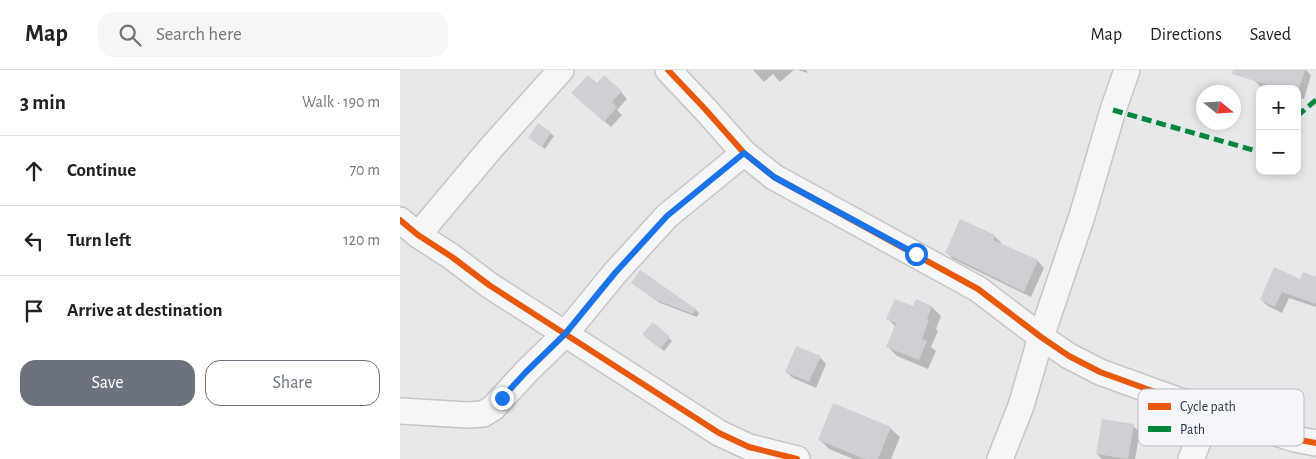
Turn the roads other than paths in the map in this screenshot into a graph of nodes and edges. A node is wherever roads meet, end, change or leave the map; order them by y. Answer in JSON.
{"nodes":[{"id":1,"x":562,"y":70,"type":"edge"},
{"id":2,"x":668,"y":70,"type":"edge"},
{"id":3,"x":1127,"y":70,"type":"edge"},
{"id":4,"x":744,"y":153,"type":"junction"},
{"id":5,"x":409,"y":227,"type":"edge"},
{"id":6,"x":565,"y":334,"type":"junction"},
{"id":7,"x":1041,"y":337,"type":"junction"},
{"id":8,"x":1147,"y":389,"type":"edge"},
{"id":9,"x":400,"y":411,"type":"edge"},
{"id":10,"x":1196,"y":446,"type":"edge"},
{"id":11,"x":797,"y":459,"type":"edge"},
{"id":12,"x":1000,"y":459,"type":"edge"},
{"id":13,"x":1191,"y":459,"type":"edge"}],
"edges":[{"from":1,"to":5,"type":"street"},
{"from":2,"to":4,"type":"street"},
{"from":3,"to":7,"type":"street"},
{"from":4,"to":6,"type":"street"},
{"from":4,"to":7,"type":"street"},
{"from":5,"to":6,"type":"street"},
{"from":6,"to":9,"type":"street"},
{"from":6,"to":11,"type":"street"},
{"from":7,"to":8,"type":"street"},
{"from":7,"to":12,"type":"street"},
{"from":10,"to":13,"type":"street"}]}
